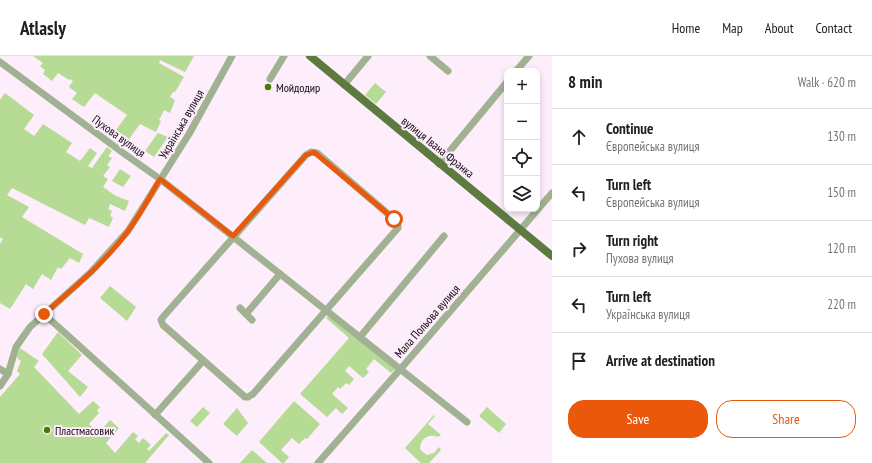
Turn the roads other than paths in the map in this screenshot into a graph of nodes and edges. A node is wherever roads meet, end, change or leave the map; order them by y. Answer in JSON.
{"nodes":[{"id":1,"x":232,"y":56,"type":"edge"},
{"id":2,"x":284,"y":56,"type":"edge"},
{"id":3,"x":310,"y":56,"type":"edge"},
{"id":4,"x":368,"y":56,"type":"edge"},
{"id":5,"x":430,"y":56,"type":"edge"},
{"id":6,"x":529,"y":56,"type":"edge"},
{"id":7,"x":0,"y":62,"type":"edge"},
{"id":8,"x":519,"y":68,"type":"edge"},
{"id":9,"x":448,"y":71,"type":"dead end"},
{"id":10,"x":270,"y":79,"type":"dead end"},
{"id":11,"x":344,"y":85,"type":"junction"},
{"id":12,"x":504,"y":86,"type":"edge"},
{"id":13,"x":440,"y":164,"type":"junction"},
{"id":14,"x":160,"y":179,"type":"junction"},
{"id":15,"x":552,"y":193,"type":"edge"},
{"id":16,"x":520,"y":230,"type":"junction"},
{"id":17,"x":233,"y":236,"type":"junction"},
{"id":18,"x":444,"y":236,"type":"dead end"},
{"id":19,"x":552,"y":256,"type":"edge"},
{"id":20,"x":280,"y":274,"type":"junction"},
{"id":21,"x":240,"y":308,"type":"dead end"},
{"id":22,"x":326,"y":310,"type":"junction"},
{"id":23,"x":44,"y":314,"type":"junction"},
{"id":24,"x":246,"y":314,"type":"junction"},
{"id":25,"x":252,"y":320,"type":"dead end"},
{"id":26,"x":360,"y":337,"type":"junction"},
{"id":27,"x":203,"y":361,"type":"junction"},
{"id":28,"x":0,"y":369,"type":"edge"},
{"id":29,"x":400,"y":370,"type":"junction"},
{"id":30,"x":8,"y":374,"type":"junction"},
{"id":31,"x":0,"y":386,"type":"edge"},
{"id":32,"x":155,"y":415,"type":"junction"},
{"id":33,"x":467,"y":422,"type":"dead end"},
{"id":34,"x":205,"y":462,"type":"edge"},
{"id":35,"x":318,"y":463,"type":"edge"}],
"edges":[{"from":1,"to":14,"type":"street","name":"Українська вулиця"},
{"from":2,"to":10,"type":"street"},
{"from":3,"to":11,"type":"main road","name":"вулиця Івана Франка"},
{"from":4,"to":11,"type":"street"},
{"from":5,"to":9,"type":"street"},
{"from":6,"to":8,"type":"street"},
{"from":7,"to":14,"type":"street","name":"Пухова вулиця"},
{"from":11,"to":13,"type":"main road","name":"вулиця Івана Франка"},
{"from":12,"to":13,"type":"street"},
{"from":13,"to":16,"type":"main road","name":"вулиця Івана Франка"},
{"from":14,"to":17,"type":"street","name":"Пухова вулиця"},
{"from":14,"to":23,"type":"street","name":"Українська вулиця"},
{"from":15,"to":16,"type":"street","name":"Мала Польова вулиця"},
{"from":16,"to":19,"type":"main road","name":"вулиця Івана Франка"},
{"from":16,"to":29,"type":"street","name":"Мала Польова вулиця"},
{"from":17,"to":20,"type":"street","name":"Пухова вулиця"},
{"from":17,"to":22,"type":"street"},
{"from":17,"to":27,"type":"street"},
{"from":18,"to":26,"type":"street"},
{"from":20,"to":22,"type":"street","name":"Пухова вулиця"},
{"from":20,"to":24,"type":"street"},
{"from":21,"to":24,"type":"street"},
{"from":22,"to":26,"type":"street","name":"Пухова вулиця"},
{"from":22,"to":27,"type":"street"},
{"from":23,"to":30,"type":"street","name":"Українська вулиця"},
{"from":23,"to":32,"type":"street"},
{"from":24,"to":25,"type":"street"},
{"from":26,"to":29,"type":"street","name":"Пухова вулиця"},
{"from":27,"to":32,"type":"street"},
{"from":28,"to":30,"type":"street"},
{"from":29,"to":33,"type":"street","name":"Пухова вулиця"},
{"from":29,"to":35,"type":"street","name":"Мала Польова вулиця"},
{"from":30,"to":31,"type":"street","name":"Українська вулиця"},
{"from":32,"to":34,"type":"street"}]}
